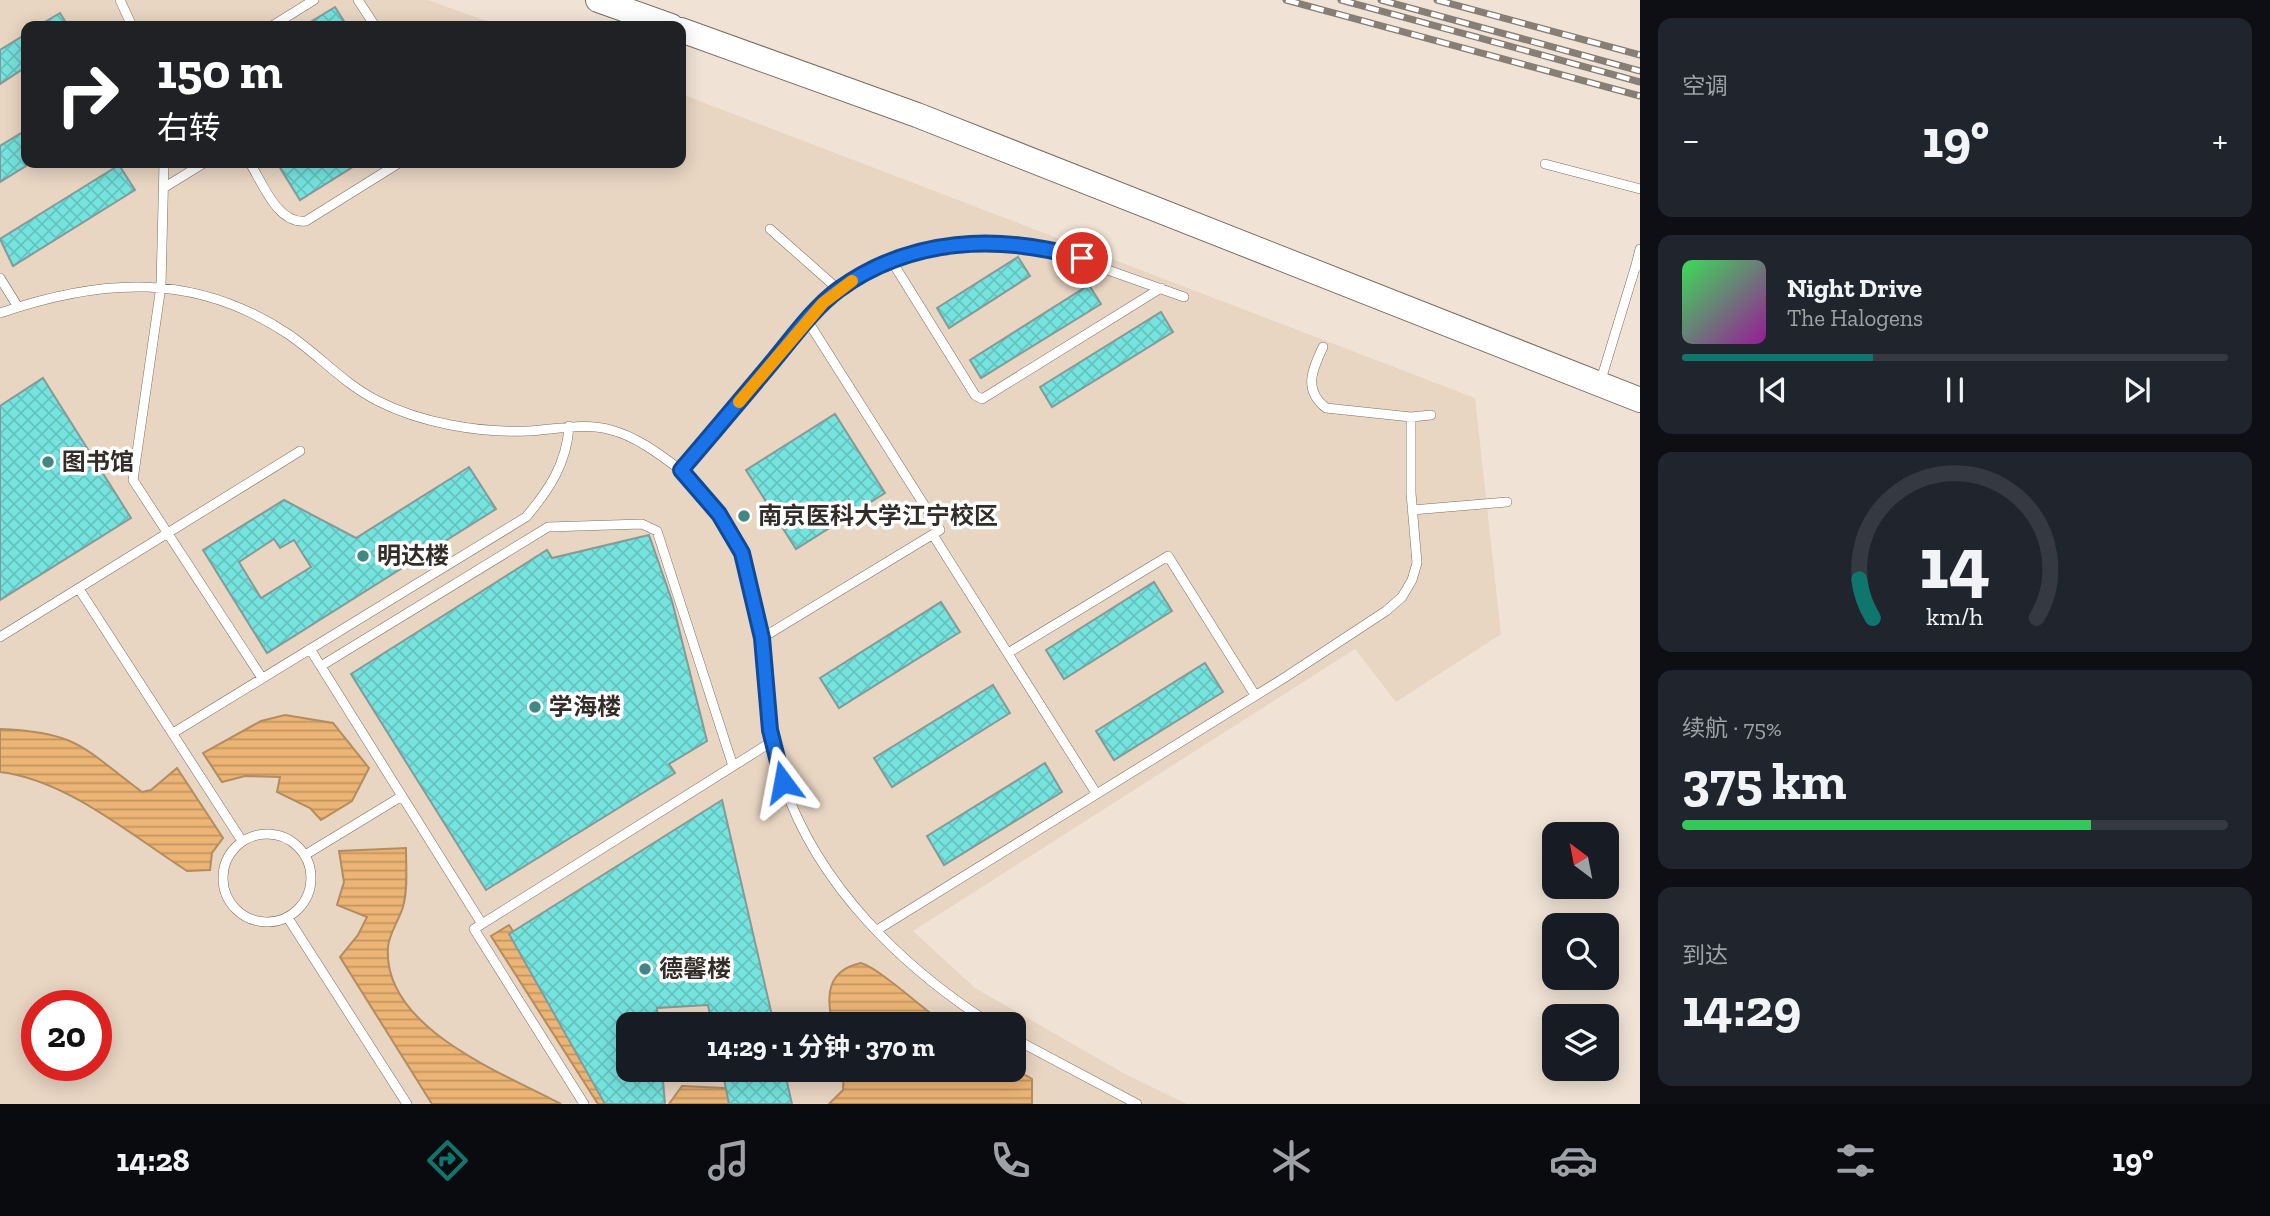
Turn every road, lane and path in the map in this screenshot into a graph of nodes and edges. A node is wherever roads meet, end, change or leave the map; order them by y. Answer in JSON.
{"nodes":[{"id":1,"x":120,"y":0,"type":"edge"},
{"id":2,"x":314,"y":0,"type":"edge"},
{"id":3,"x":358,"y":0,"type":"edge"},
{"id":4,"x":598,"y":0,"type":"edge"},
{"id":5,"x":130,"y":21,"type":"edge"},
{"id":6,"x":280,"y":21,"type":"edge"},
{"id":7,"x":372,"y":21,"type":"edge"},
{"id":8,"x":657,"y":21,"type":"edge"},
{"id":9,"x":686,"y":32,"type":"edge"},
{"id":10,"x":1545,"y":164,"type":"dead end"},
{"id":11,"x":164,"y":168,"type":"edge"},
{"id":12,"x":196,"y":168,"type":"edge"},
{"id":13,"x":253,"y":168,"type":"edge"},
{"id":14,"x":391,"y":168,"type":"edge"},
{"id":15,"x":165,"y":187,"type":"junction"},
{"id":16,"x":1640,"y":189,"type":"edge"},
{"id":17,"x":770,"y":229,"type":"dead end"},
{"id":18,"x":1640,"y":249,"type":"edge"},
{"id":19,"x":891,"y":260,"type":"junction"},
{"id":20,"x":1638,"y":266,"type":"edge"},
{"id":21,"x":0,"y":278,"type":"edge"},
{"id":22,"x":161,"y":286,"type":"junction"},
{"id":23,"x":1161,"y":288,"type":"junction"},
{"id":24,"x":839,"y":290,"type":"junction"},
{"id":25,"x":1184,"y":297,"type":"dead end"},
{"id":26,"x":18,"y":307,"type":"junction"},
{"id":27,"x":0,"y":313,"type":"edge"},
{"id":28,"x":807,"y":320,"type":"junction"},
{"id":29,"x":1323,"y":346,"type":"dead end"},
{"id":30,"x":1600,"y":384,"type":"junction"},
{"id":31,"x":1640,"y":400,"type":"edge"},
{"id":32,"x":1431,"y":415,"type":"dead end"},
{"id":33,"x":1411,"y":417,"type":"junction"},
{"id":34,"x":569,"y":426,"type":"junction"},
{"id":35,"x":300,"y":451,"type":"dead end"},
{"id":36,"x":681,"y":470,"type":"junction"},
{"id":37,"x":1507,"y":502,"type":"dead end"},
{"id":38,"x":1412,"y":510,"type":"junction"},
{"id":39,"x":167,"y":534,"type":"junction"},
{"id":40,"x":933,"y":535,"type":"junction"},
{"id":41,"x":79,"y":589,"type":"junction"},
{"id":42,"x":0,"y":637,"type":"edge"},
{"id":43,"x":762,"y":638,"type":"junction"},
{"id":44,"x":310,"y":649,"type":"junction"},
{"id":45,"x":1008,"y":653,"type":"junction"},
{"id":46,"x":321,"y":666,"type":"junction"},
{"id":47,"x":262,"y":678,"type":"junction"},
{"id":48,"x":1255,"y":695,"type":"junction"},
{"id":49,"x":173,"y":733,"type":"junction"},
{"id":50,"x":773,"y":741,"type":"junction"},
{"id":51,"x":733,"y":766,"type":"junction"},
{"id":52,"x":1096,"y":793,"type":"junction"},
{"id":53,"x":402,"y":796,"type":"junction"},
{"id":54,"x":242,"y":841,"type":"junction"},
{"id":55,"x":305,"y":855,"type":"junction"},
{"id":56,"x":288,"y":918,"type":"junction"},
{"id":57,"x":482,"y":924,"type":"junction"},
{"id":58,"x":877,"y":930,"type":"junction"},
{"id":59,"x":973,"y":1012,"type":"edge"},
{"id":60,"x":1026,"y":1045,"type":"edge"},
{"id":61,"x":407,"y":1104,"type":"edge"},
{"id":62,"x":584,"y":1104,"type":"edge"},
{"id":63,"x":1137,"y":1104,"type":"edge"}],
"edges":[{"from":1,"to":5,"type":"lane"},
{"from":2,"to":6,"type":"lane"},
{"from":3,"to":7,"type":"lane"},
{"from":4,"to":8,"type":"street"},
{"from":9,"to":30,"type":"street"},
{"from":10,"to":16,"type":"lane"},
{"from":11,"to":15,"type":"lane"},
{"from":12,"to":15,"type":"lane"},
{"from":13,"to":14,"type":"lane"},
{"from":15,"to":22,"type":"lane"},
{"from":17,"to":24,"type":"lane"},
{"from":18,"to":20,"type":"lane"},
{"from":19,"to":23,"type":"lane"},
{"from":19,"to":23,"type":"lane"},
{"from":19,"to":24,"type":"lane"},
{"from":20,"to":30,"type":"lane"},
{"from":21,"to":26,"type":"lane"},
{"from":22,"to":26,"type":"lane"},
{"from":22,"to":34,"type":"lane"},
{"from":22,"to":39,"type":"lane"},
{"from":23,"to":25,"type":"lane"},
{"from":24,"to":28,"type":"lane"},
{"from":26,"to":27,"type":"lane"},
{"from":28,"to":36,"type":"lane"},
{"from":28,"to":40,"type":"lane"},
{"from":29,"to":33,"type":"lane"},
{"from":30,"to":31,"type":"street"},
{"from":32,"to":33,"type":"lane"},
{"from":33,"to":38,"type":"lane"},
{"from":34,"to":36,"type":"lane"},
{"from":34,"to":44,"type":"lane"},
{"from":35,"to":39,"type":"lane"},
{"from":36,"to":43,"type":"lane"},
{"from":37,"to":38,"type":"lane"},
{"from":38,"to":48,"type":"lane"},
{"from":39,"to":41,"type":"lane"},
{"from":39,"to":47,"type":"lane"},
{"from":40,"to":43,"type":"lane"},
{"from":40,"to":45,"type":"lane"},
{"from":41,"to":42,"type":"lane"},
{"from":41,"to":49,"type":"lane"},
{"from":43,"to":50,"type":"lane"},
{"from":44,"to":46,"type":"lane"},
{"from":44,"to":47,"type":"lane"},
{"from":45,"to":48,"type":"lane"},
{"from":45,"to":52,"type":"lane"},
{"from":46,"to":51,"type":"lane"},
{"from":46,"to":53,"type":"lane"},
{"from":47,"to":49,"type":"lane"},
{"from":48,"to":52,"type":"lane"},
{"from":49,"to":54,"type":"lane"},
{"from":50,"to":51,"type":"lane"},
{"from":50,"to":58,"type":"lane"},
{"from":51,"to":57,"type":"lane"},
{"from":52,"to":58,"type":"lane"},
{"from":53,"to":55,"type":"lane"},
{"from":53,"to":57,"type":"lane"},
{"from":54,"to":55,"type":"lane"},
{"from":54,"to":56,"type":"lane"},
{"from":55,"to":56,"type":"lane"},
{"from":56,"to":61,"type":"lane"},
{"from":57,"to":62,"type":"lane"},
{"from":58,"to":59,"type":"lane"},
{"from":60,"to":63,"type":"lane"}]}
